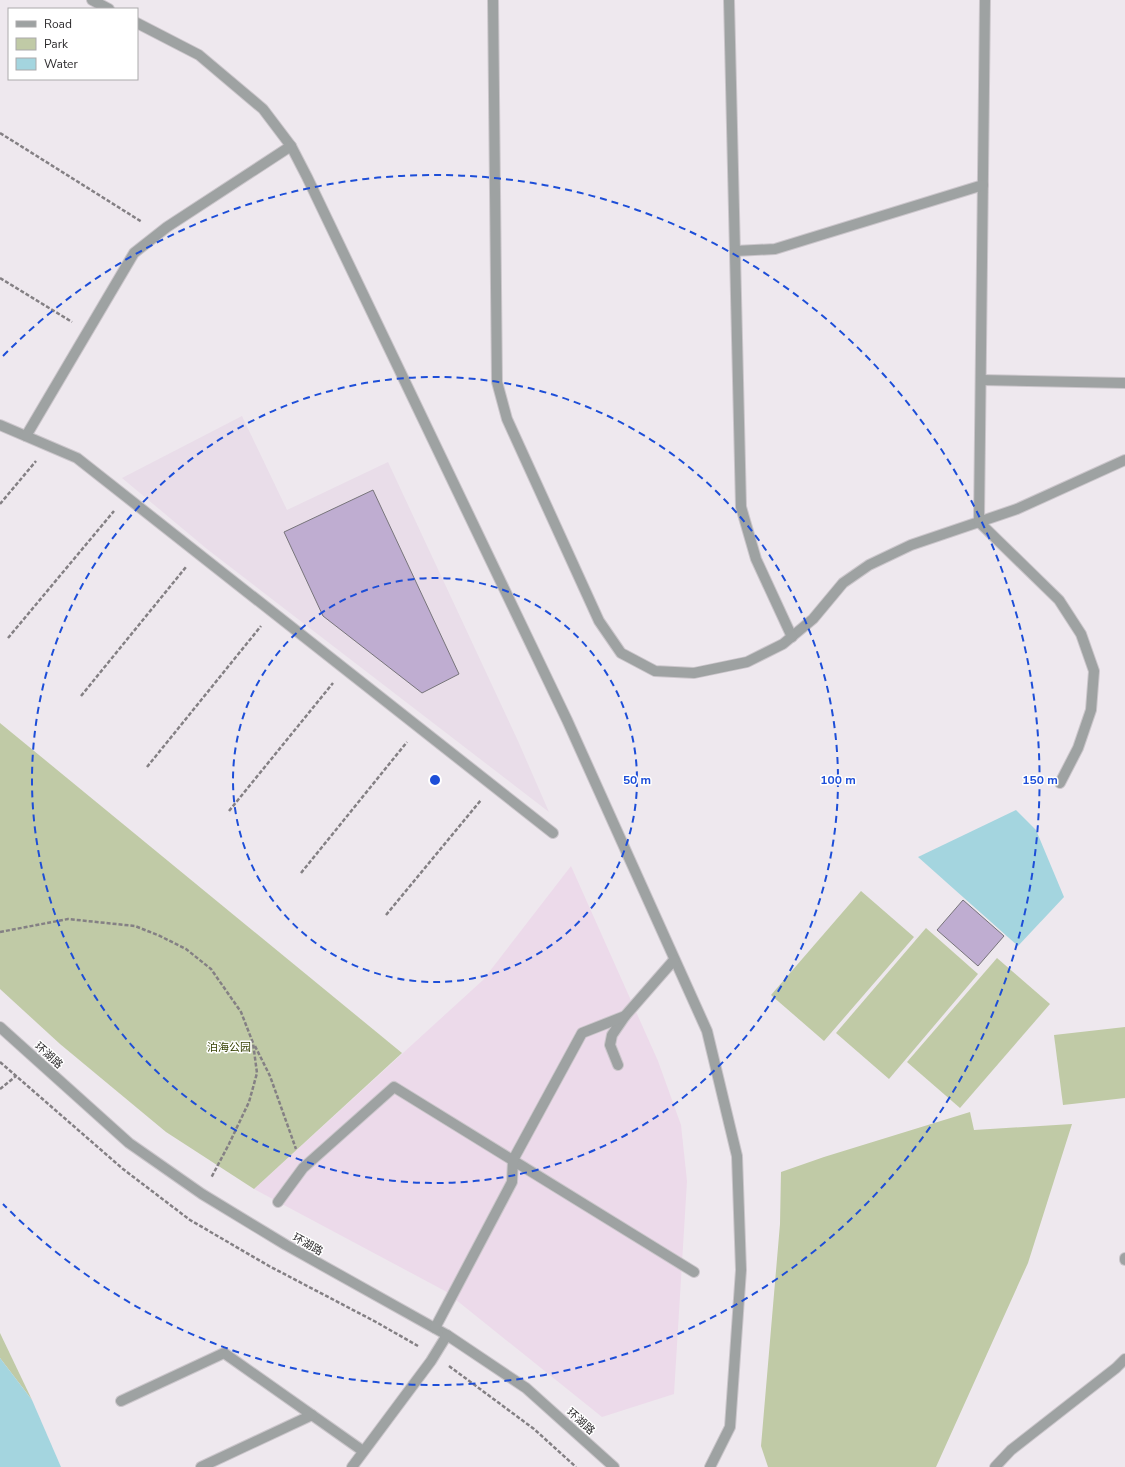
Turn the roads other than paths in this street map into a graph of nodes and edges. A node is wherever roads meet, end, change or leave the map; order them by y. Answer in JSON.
{"nodes":[{"id":1,"x":92,"y":0,"type":"edge"},
{"id":2,"x":494,"y":0,"type":"edge"},
{"id":3,"x":729,"y":0,"type":"edge"},
{"id":4,"x":985,"y":0,"type":"edge"},
{"id":5,"x":107,"y":8,"type":"edge"},
{"id":6,"x":138,"y":24,"type":"edge"},
{"id":7,"x":291,"y":146,"type":"junction"},
{"id":8,"x":983,"y":185,"type":"junction"},
{"id":9,"x":735,"y":251,"type":"junction"},
{"id":10,"x":980,"y":380,"type":"junction"},
{"id":11,"x":1125,"y":383,"type":"edge"},
{"id":12,"x":0,"y":425,"type":"edge"},
{"id":13,"x":26,"y":436,"type":"junction"},
{"id":14,"x":1125,"y":460,"type":"edge"},
{"id":15,"x":979,"y":522,"type":"junction"},
{"id":16,"x":792,"y":637,"type":"junction"},
{"id":17,"x":1060,"y":783,"type":"dead end"},
{"id":18,"x":553,"y":833,"type":"dead end"},
{"id":19,"x":674,"y":960,"type":"junction"},
{"id":20,"x":625,"y":1016,"type":"junction"},
{"id":21,"x":0,"y":1027,"type":"edge"},
{"id":22,"x":618,"y":1065,"type":"dead end"},
{"id":23,"x":513,"y":1160,"type":"junction"},
{"id":24,"x":278,"y":1202,"type":"dead end"},
{"id":25,"x":694,"y":1272,"type":"dead end"},
{"id":26,"x":435,"y":1328,"type":"junction"},
{"id":27,"x":447,"y":1335,"type":"junction"},
{"id":28,"x":1125,"y":1359,"type":"edge"},
{"id":29,"x":121,"y":1401,"type":"dead end"},
{"id":30,"x":312,"y":1415,"type":"junction"},
{"id":31,"x":363,"y":1451,"type":"junction"},
{"id":32,"x":201,"y":1467,"type":"edge"},
{"id":33,"x":352,"y":1467,"type":"edge"},
{"id":34,"x":614,"y":1467,"type":"edge"},
{"id":35,"x":710,"y":1467,"type":"edge"},
{"id":36,"x":995,"y":1467,"type":"edge"}],
"edges":[{"from":1,"to":5,"type":"street"},
{"from":2,"to":16,"type":"street"},
{"from":3,"to":9,"type":"street"},
{"from":4,"to":8,"type":"street"},
{"from":6,"to":7,"type":"street"},
{"from":7,"to":13,"type":"street"},
{"from":7,"to":19,"type":"street"},
{"from":8,"to":9,"type":"street"},
{"from":8,"to":10,"type":"street"},
{"from":9,"to":16,"type":"street"},
{"from":10,"to":11,"type":"street"},
{"from":10,"to":15,"type":"street"},
{"from":12,"to":13,"type":"street"},
{"from":13,"to":18,"type":"street"},
{"from":14,"to":15,"type":"street"},
{"from":15,"to":16,"type":"street"},
{"from":15,"to":17,"type":"street"},
{"from":19,"to":20,"type":"street"},
{"from":19,"to":35,"type":"street"},
{"from":20,"to":22,"type":"street"},
{"from":20,"to":23,"type":"street"},
{"from":21,"to":26,"type":"street","name":"环湖路"},
{"from":23,"to":24,"type":"street"},
{"from":23,"to":25,"type":"street"},
{"from":23,"to":26,"type":"street"},
{"from":26,"to":27,"type":"street","name":"环湖路"},
{"from":27,"to":31,"type":"street"},
{"from":27,"to":34,"type":"street","name":"环湖路"},
{"from":28,"to":36,"type":"street"},
{"from":29,"to":30,"type":"street"},
{"from":30,"to":31,"type":"street"},
{"from":30,"to":32,"type":"street"},
{"from":31,"to":33,"type":"street"}]}
